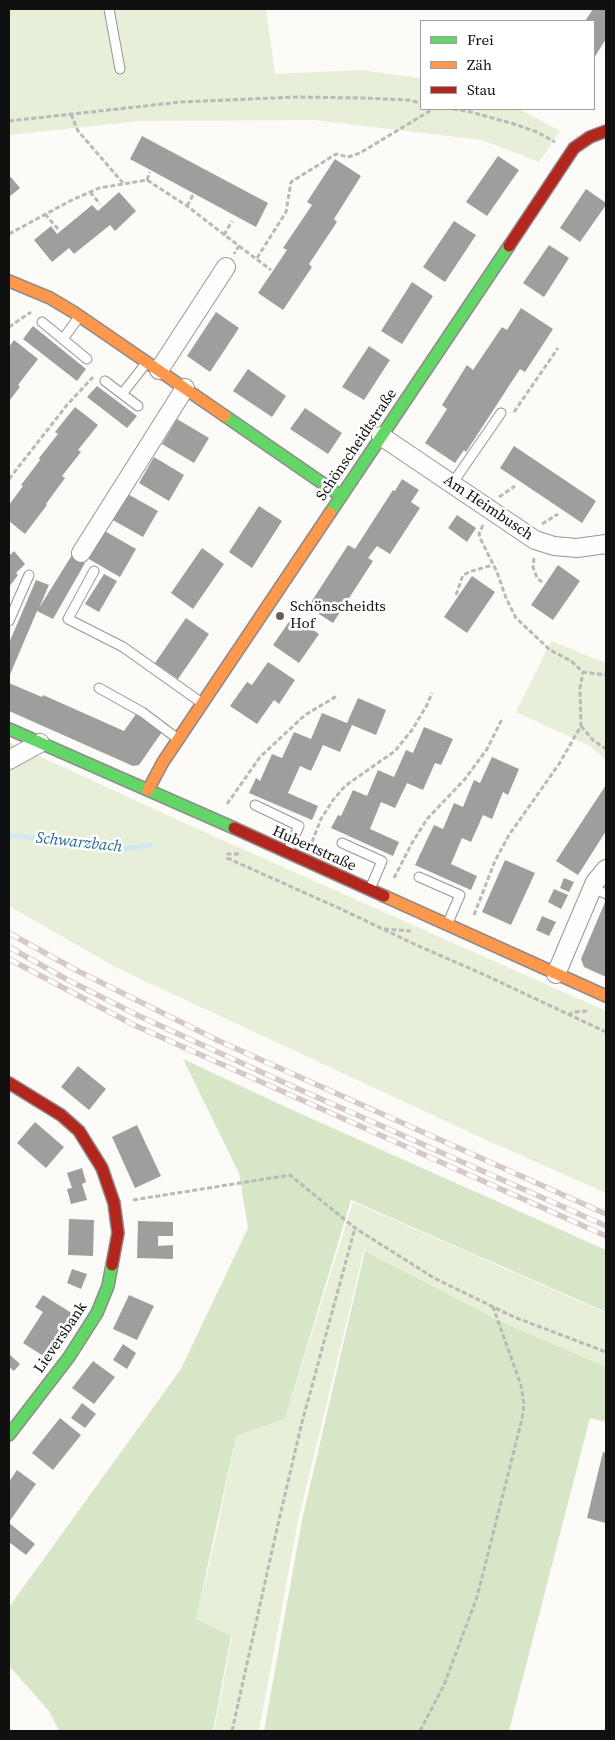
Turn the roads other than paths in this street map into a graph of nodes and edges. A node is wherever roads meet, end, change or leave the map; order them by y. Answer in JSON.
{"nodes":[{"id":1,"x":109,"y":9,"type":"edge"},
{"id":2,"x":120,"y":69,"type":"dead end"},
{"id":3,"x":606,"y":130,"type":"edge"},
{"id":4,"x":226,"y":267,"type":"road end"},
{"id":5,"x":9,"y":281,"type":"edge"},
{"id":6,"x":80,"y":316,"type":"junction"},
{"id":7,"x":42,"y":322,"type":"dead end"},
{"id":8,"x":63,"y":339,"type":"junction"},
{"id":9,"x":87,"y":359,"type":"dead end"},
{"id":10,"x":153,"y":366,"type":"junction"},
{"id":11,"x":105,"y":381,"type":"dead end"},
{"id":12,"x":184,"y":388,"type":"junction"},
{"id":13,"x":122,"y":394,"type":"junction"},
{"id":14,"x":138,"y":406,"type":"dead end"},
{"id":15,"x":501,"y":413,"type":"road end"},
{"id":16,"x":380,"y":436,"type":"junction"},
{"id":17,"x":452,"y":484,"type":"junction"},
{"id":18,"x":342,"y":496,"type":"junction"},
{"id":19,"x":606,"y":544,"type":"edge"},
{"id":20,"x":81,"y":553,"type":"dead end"},
{"id":21,"x":94,"y":571,"type":"dead end"},
{"id":22,"x":28,"y":575,"type":"dead end"},
{"id":23,"x":9,"y":621,"type":"edge"},
{"id":24,"x":99,"y":688,"type":"dead end"},
{"id":25,"x":203,"y":703,"type":"junction"},
{"id":26,"x":9,"y":729,"type":"edge"},
{"id":27,"x":178,"y":739,"type":"junction"},
{"id":28,"x":40,"y":743,"type":"junction"},
{"id":29,"x":9,"y":760,"type":"edge"},
{"id":30,"x":148,"y":790,"type":"junction"},
{"id":31,"x":255,"y":805,"type":"dead end"},
{"id":32,"x":342,"y":842,"type":"dead end"},
{"id":33,"x":287,"y":853,"type":"junction"},
{"id":34,"x":606,"y":869,"type":"edge"},
{"id":35,"x":419,"y":877,"type":"dead end"},
{"id":36,"x":369,"y":890,"type":"junction"},
{"id":37,"x":600,"y":891,"type":"edge"},
{"id":38,"x":447,"y":925,"type":"junction"},
{"id":39,"x":556,"y":974,"type":"junction"},
{"id":40,"x":606,"y":996,"type":"edge"},
{"id":41,"x":9,"y":1083,"type":"edge"},
{"id":42,"x":9,"y":1435,"type":"edge"}],
"edges":[{"from":1,"to":2,"type":"lane"},
{"from":3,"to":16,"type":"street","name":"Schönscheidtstraße"},
{"from":4,"to":10,"type":"street"},
{"from":5,"to":6,"type":"street"},
{"from":6,"to":8,"type":"lane"},
{"from":6,"to":10,"type":"street"},
{"from":7,"to":8,"type":"lane"},
{"from":8,"to":9,"type":"lane"},
{"from":10,"to":12,"type":"street"},
{"from":10,"to":13,"type":"lane"},
{"from":11,"to":13,"type":"lane"},
{"from":12,"to":18,"type":"street"},
{"from":12,"to":20,"type":"street"},
{"from":13,"to":14,"type":"lane"},
{"from":15,"to":17,"type":"lane"},
{"from":16,"to":17,"type":"street","name":"Am Heimbusch"},
{"from":16,"to":18,"type":"street","name":"Schönscheidtstraße"},
{"from":17,"to":19,"type":"street","name":"Am Heimbusch"},
{"from":18,"to":25,"type":"street","name":"Schönscheidtstraße"},
{"from":21,"to":25,"type":"lane"},
{"from":22,"to":23,"type":"lane"},
{"from":24,"to":27,"type":"lane"},
{"from":25,"to":27,"type":"street","name":"Schönscheidtstraße"},
{"from":26,"to":28,"type":"street","name":"Hubertstraße"},
{"from":27,"to":30,"type":"street","name":"Schönscheidtstraße"},
{"from":28,"to":29,"type":"street"},
{"from":28,"to":30,"type":"street","name":"Hubertstraße"},
{"from":30,"to":33,"type":"street","name":"Hubertstraße"},
{"from":31,"to":33,"type":"lane"},
{"from":32,"to":36,"type":"lane"},
{"from":33,"to":36,"type":"street","name":"Hubertstraße"},
{"from":34,"to":37,"type":"street"},
{"from":35,"to":38,"type":"lane"},
{"from":36,"to":38,"type":"street","name":"Hubertstraße"},
{"from":37,"to":39,"type":"street"},
{"from":38,"to":39,"type":"street","name":"Hubertstraße"},
{"from":39,"to":40,"type":"street","name":"Hubertstraße"},
{"from":41,"to":42,"type":"street","name":"Lieversbank"}]}
